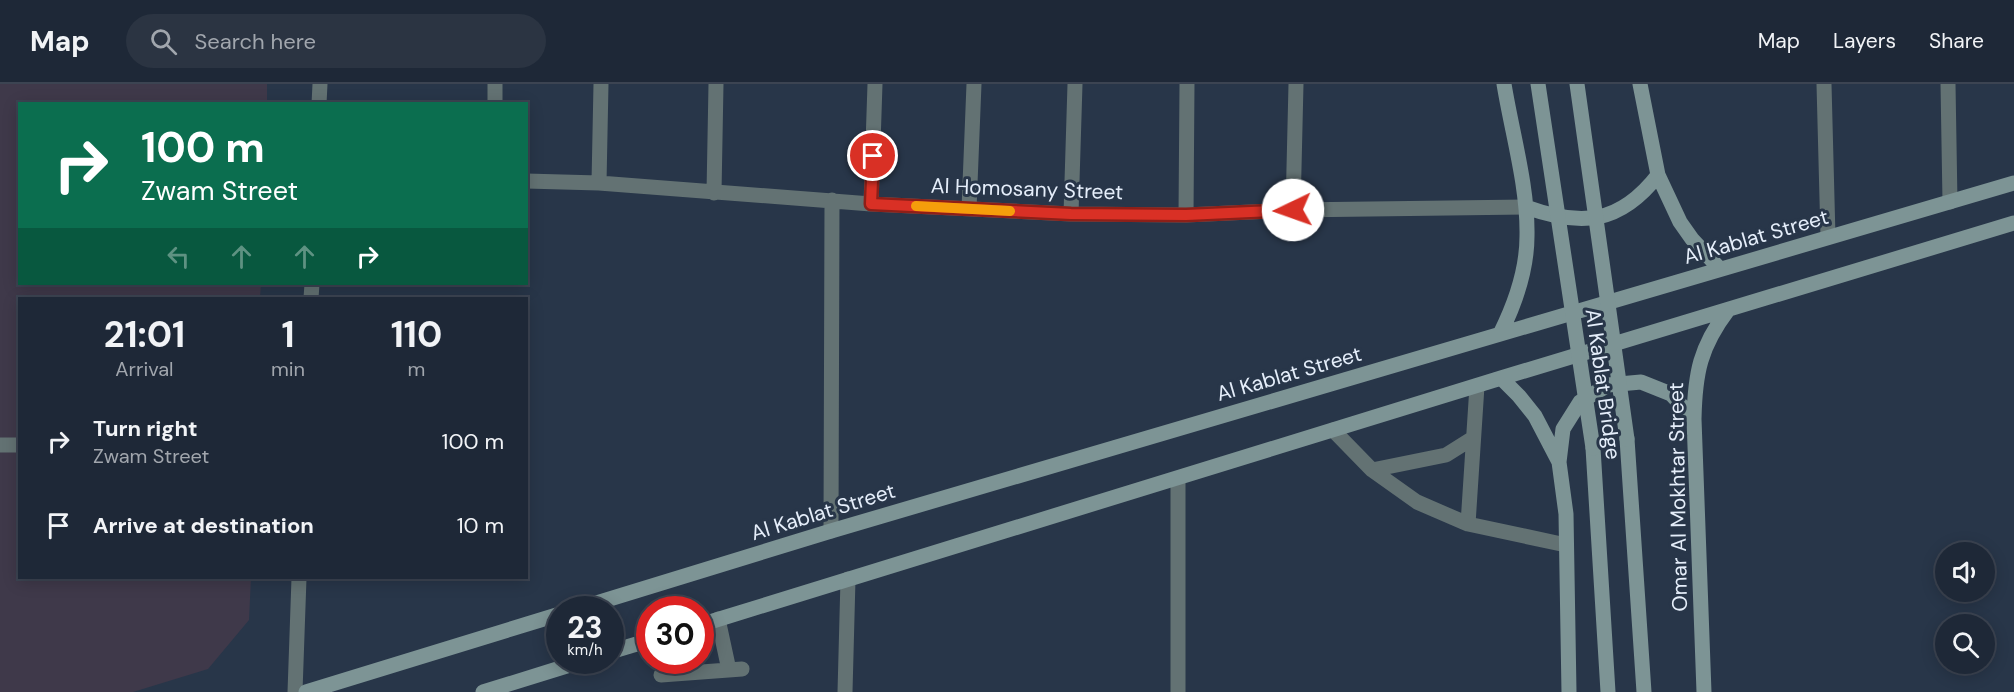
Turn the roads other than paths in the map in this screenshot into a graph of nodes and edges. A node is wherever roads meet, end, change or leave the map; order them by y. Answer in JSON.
{"nodes":[{"id":1,"x":320,"y":84,"type":"edge"},
{"id":2,"x":495,"y":84,"type":"edge"},
{"id":3,"x":601,"y":84,"type":"edge"},
{"id":4,"x":716,"y":84,"type":"edge"},
{"id":5,"x":875,"y":84,"type":"edge"},
{"id":6,"x":974,"y":84,"type":"edge"},
{"id":7,"x":1075,"y":84,"type":"edge"},
{"id":8,"x":1187,"y":84,"type":"edge"},
{"id":9,"x":1296,"y":84,"type":"edge"},
{"id":10,"x":1504,"y":84,"type":"edge"},
{"id":11,"x":1538,"y":84,"type":"edge"},
{"id":12,"x":1577,"y":84,"type":"edge"},
{"id":13,"x":1641,"y":84,"type":"edge"},
{"id":14,"x":1824,"y":84,"type":"edge"},
{"id":15,"x":1948,"y":84,"type":"edge"},
{"id":16,"x":320,"y":102,"type":"edge"},
{"id":17,"x":495,"y":102,"type":"edge"},
{"id":18,"x":1658,"y":175,"type":"junction"},
{"id":19,"x":528,"y":181,"type":"edge"},
{"id":20,"x":598,"y":183,"type":"junction"},
{"id":21,"x":2014,"y":183,"type":"edge"},
{"id":22,"x":714,"y":193,"type":"junction"},
{"id":23,"x":832,"y":200,"type":"junction"},
{"id":24,"x":1950,"y":202,"type":"junction"},
{"id":25,"x":871,"y":204,"type":"junction"},
{"id":26,"x":1526,"y":207,"type":"junction"},
{"id":27,"x":969,"y":209,"type":"junction"},
{"id":28,"x":1293,"y":210,"type":"junction"},
{"id":29,"x":1071,"y":214,"type":"junction"},
{"id":30,"x":1186,"y":215,"type":"junction"},
{"id":31,"x":2014,"y":223,"type":"edge"},
{"id":32,"x":1828,"y":237,"type":"junction"},
{"id":33,"x":1720,"y":269,"type":"junction"},
{"id":34,"x":1728,"y":310,"type":"junction"},
{"id":35,"x":1500,"y":334,"type":"junction"},
{"id":36,"x":1501,"y":378,"type":"junction"},
{"id":37,"x":1477,"y":386,"type":"junction"},
{"id":38,"x":1694,"y":419,"type":"junction"},
{"id":39,"x":1333,"y":430,"type":"junction"},
{"id":40,"x":1473,"y":438,"type":"junction"},
{"id":41,"x":0,"y":445,"type":"edge"},
{"id":42,"x":18,"y":445,"type":"edge"},
{"id":43,"x":1559,"y":462,"type":"junction"},
{"id":44,"x":1371,"y":470,"type":"junction"},
{"id":45,"x":1178,"y":479,"type":"junction"},
{"id":46,"x":1468,"y":524,"type":"junction"},
{"id":47,"x":831,"y":531,"type":"junction"},
{"id":48,"x":1566,"y":545,"type":"junction"},
{"id":49,"x":300,"y":579,"type":"edge"},
{"id":50,"x":848,"y":579,"type":"junction"},
{"id":51,"x":619,"y":596,"type":"edge"},
{"id":52,"x":546,"y":618,"type":"edge"},
{"id":53,"x":718,"y":619,"type":"junction"},
{"id":54,"x":714,"y":620,"type":"edge"},
{"id":55,"x":546,"y":672,"type":"edge"},
{"id":56,"x":661,"y":675,"type":"dead end"},
{"id":57,"x":295,"y":692,"type":"edge"},
{"id":58,"x":306,"y":692,"type":"edge"},
{"id":59,"x":483,"y":692,"type":"edge"},
{"id":60,"x":845,"y":692,"type":"edge"},
{"id":61,"x":1178,"y":692,"type":"edge"},
{"id":62,"x":1569,"y":692,"type":"edge"},
{"id":63,"x":1608,"y":692,"type":"edge"},
{"id":64,"x":1644,"y":692,"type":"edge"},
{"id":65,"x":1704,"y":692,"type":"edge"}],
"edges":[{"from":1,"to":16,"type":"street"},
{"from":2,"to":17,"type":"street"},
{"from":3,"to":20,"type":"street"},
{"from":4,"to":22,"type":"street"},
{"from":5,"to":25,"type":"street"},
{"from":6,"to":27,"type":"street"},
{"from":7,"to":29,"type":"street"},
{"from":8,"to":30,"type":"street"},
{"from":9,"to":28,"type":"street"},
{"from":10,"to":26,"type":"main road"},
{"from":11,"to":63,"type":"main road","name":"Al Kablat Bridge","bridge":true},
{"from":12,"to":64,"type":"main road","name":"Al Kablat Bridge","bridge":true},
{"from":13,"to":18,"type":"main road"},
{"from":14,"to":32,"type":"street"},
{"from":15,"to":24,"type":"street"},
{"from":18,"to":26,"type":"main road"},
{"from":18,"to":33,"type":"main road"},
{"from":19,"to":20,"type":"street","name":"Al Homosany Street"},
{"from":20,"to":22,"type":"street","name":"Al Homosany Street"},
{"from":21,"to":24,"type":"main road","name":"Al Kablat Street"},
{"from":22,"to":23,"type":"street","name":"Al Homosany Street"},
{"from":23,"to":25,"type":"street","name":"Al Homosany Street"},
{"from":23,"to":47,"type":"street"},
{"from":24,"to":32,"type":"main road","name":"Al Kablat Street"},
{"from":25,"to":27,"type":"street","name":"Al Homosany Street"},
{"from":26,"to":28,"type":"street","name":"Al Homosany Street"},
{"from":26,"to":35,"type":"main road"},
{"from":27,"to":29,"type":"street","name":"Al Homosany Street"},
{"from":28,"to":30,"type":"street","name":"Al Homosany Street"},
{"from":29,"to":30,"type":"street","name":"Al Homosany Street"},
{"from":31,"to":34,"type":"main road"},
{"from":32,"to":33,"type":"main road","name":"Al Kablat Street"},
{"from":33,"to":35,"type":"main road","name":"Al Kablat Street"},
{"from":34,"to":36,"type":"main road"},
{"from":34,"to":38,"type":"main road","name":"Omar Al Mokhtar Street"},
{"from":35,"to":47,"type":"main road","name":"Al Kablat Street"},
{"from":36,"to":37,"type":"main road"},
{"from":36,"to":43,"type":"main road"},
{"from":37,"to":39,"type":"main road"},
{"from":37,"to":40,"type":"street"},
{"from":38,"to":43,"type":"main road"},
{"from":38,"to":65,"type":"main road","name":"Omar Al Mokhtar Street"},
{"from":39,"to":44,"type":"street"},
{"from":39,"to":45,"type":"main road"},
{"from":40,"to":44,"type":"street"},
{"from":40,"to":46,"type":"street"},
{"from":41,"to":42,"type":"street"},
{"from":43,"to":48,"type":"main road"},
{"from":44,"to":46,"type":"street"},
{"from":45,"to":50,"type":"main road"},
{"from":45,"to":61,"type":"street"},
{"from":46,"to":48,"type":"street"},
{"from":47,"to":51,"type":"main road","name":"Al Kablat Street"},
{"from":48,"to":62,"type":"main road"},
{"from":49,"to":57,"type":"street"},
{"from":50,"to":53,"type":"main road"},
{"from":50,"to":60,"type":"street"},
{"from":52,"to":58,"type":"main road"},
{"from":53,"to":54,"type":"main road"},
{"from":53,"to":56,"type":"street"},
{"from":55,"to":59,"type":"main road"}]}
